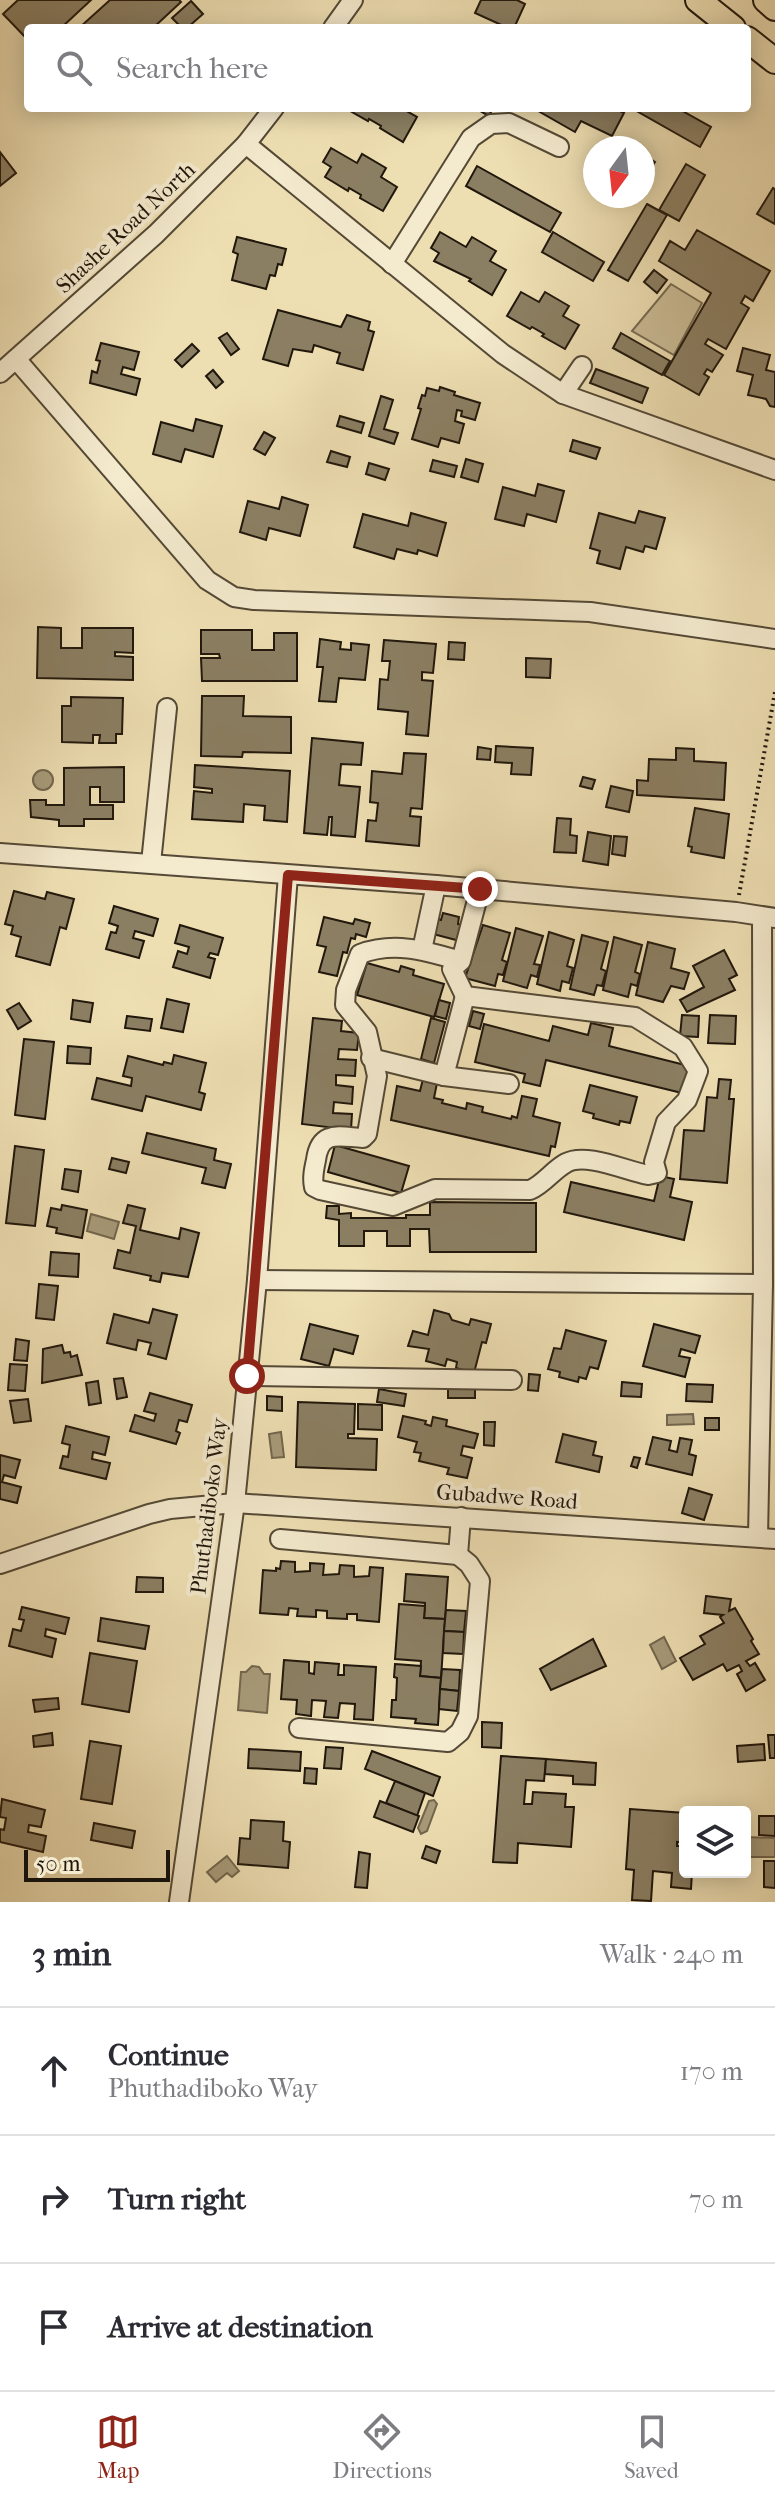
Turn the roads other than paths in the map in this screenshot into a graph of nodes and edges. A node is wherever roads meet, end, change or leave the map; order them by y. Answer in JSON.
{"nodes":[{"id":1,"x":353,"y":0,"type":"edge"},
{"id":2,"x":698,"y":0,"type":"edge"},
{"id":3,"x":766,"y":0,"type":"edge"},
{"id":4,"x":775,"y":8,"type":"edge"},
{"id":5,"x":336,"y":24,"type":"edge"},
{"id":6,"x":728,"y":24,"type":"edge"},
{"id":7,"x":751,"y":42,"type":"edge"},
{"id":8,"x":775,"y":61,"type":"edge"},
{"id":9,"x":271,"y":112,"type":"edge"},
{"id":10,"x":246,"y":144,"type":"junction"},
{"id":11,"x":559,"y":147,"type":"dead end"},
{"id":12,"x":392,"y":264,"type":"junction"},
{"id":13,"x":16,"y":359,"type":"junction"},
{"id":14,"x":582,"y":366,"type":"dead end"},
{"id":15,"x":0,"y":373,"type":"edge"},
{"id":16,"x":563,"y":394,"type":"junction"},
{"id":17,"x":775,"y":470,"type":"edge"},
{"id":18,"x":775,"y":639,"type":"edge"},
{"id":19,"x":167,"y":708,"type":"dead end"},
{"id":20,"x":0,"y":853,"type":"edge"},
{"id":21,"x":151,"y":863,"type":"junction"},
{"id":22,"x":288,"y":875,"type":"junction"},
{"id":23,"x":436,"y":885,"type":"junction"},
{"id":24,"x":480,"y":889,"type":"junction"},
{"id":25,"x":768,"y":918,"type":"edge"},
{"id":26,"x":422,"y":950,"type":"junction"},
{"id":27,"x":461,"y":961,"type":"junction"},
{"id":28,"x":465,"y":996,"type":"junction"},
{"id":29,"x":371,"y":1058,"type":"junction"},
{"id":30,"x":444,"y":1076,"type":"junction"},
{"id":31,"x":509,"y":1084,"type":"dead end"},
{"id":32,"x":257,"y":1280,"type":"junction"},
{"id":33,"x":763,"y":1284,"type":"junction"},
{"id":34,"x":247,"y":1376,"type":"junction"},
{"id":35,"x":512,"y":1380,"type":"dead end"},
{"id":36,"x":235,"y":1503,"type":"junction"},
{"id":37,"x":461,"y":1517,"type":"junction"},
{"id":38,"x":767,"y":1538,"type":"edge"},
{"id":39,"x":280,"y":1539,"type":"dead end"},
{"id":40,"x":458,"y":1555,"type":"junction"},
{"id":41,"x":0,"y":1564,"type":"edge"},
{"id":42,"x":299,"y":1728,"type":"dead end"},
{"id":43,"x":179,"y":1902,"type":"edge"}],
"edges":[{"from":1,"to":5,"type":"street"},
{"from":2,"to":6,"type":"main road"},
{"from":3,"to":4,"type":"main road"},
{"from":7,"to":8,"type":"main road"},
{"from":9,"to":10,"type":"street","name":"Shashe Road North"},
{"from":10,"to":12,"type":"street"},
{"from":10,"to":13,"type":"street","name":"Shashe Road North"},
{"from":11,"to":12,"type":"street"},
{"from":12,"to":16,"type":"street"},
{"from":13,"to":15,"type":"street","name":"Shashe Road North"},
{"from":13,"to":18,"type":"street"},
{"from":14,"to":16,"type":"street"},
{"from":16,"to":17,"type":"street"},
{"from":19,"to":21,"type":"street"},
{"from":20,"to":21,"type":"street"},
{"from":21,"to":22,"type":"street"},
{"from":22,"to":23,"type":"street"},
{"from":22,"to":32,"type":"street","name":"Phuthadiboko Way"},
{"from":23,"to":24,"type":"street"},
{"from":23,"to":26,"type":"street"},
{"from":24,"to":25,"type":"street"},
{"from":24,"to":27,"type":"street"},
{"from":25,"to":33,"type":"street"},
{"from":26,"to":27,"type":"street"},
{"from":26,"to":29,"type":"street"},
{"from":27,"to":28,"type":"street"},
{"from":28,"to":29,"type":"street"},
{"from":28,"to":30,"type":"street"},
{"from":29,"to":30,"type":"street"},
{"from":30,"to":31,"type":"street"},
{"from":32,"to":33,"type":"street"},
{"from":32,"to":34,"type":"street","name":"Phuthadiboko Way"},
{"from":33,"to":38,"type":"street"},
{"from":34,"to":35,"type":"street"},
{"from":34,"to":36,"type":"street","name":"Phuthadiboko Way"},
{"from":36,"to":37,"type":"street","name":"Gubadwe Road"},
{"from":36,"to":41,"type":"street","name":"Gubadwe Road"},
{"from":36,"to":43,"type":"street","name":"Phuthadiboko Way"},
{"from":37,"to":38,"type":"street","name":"Gubadwe Road"},
{"from":37,"to":40,"type":"street"},
{"from":39,"to":40,"type":"street"},
{"from":40,"to":42,"type":"street"}]}
